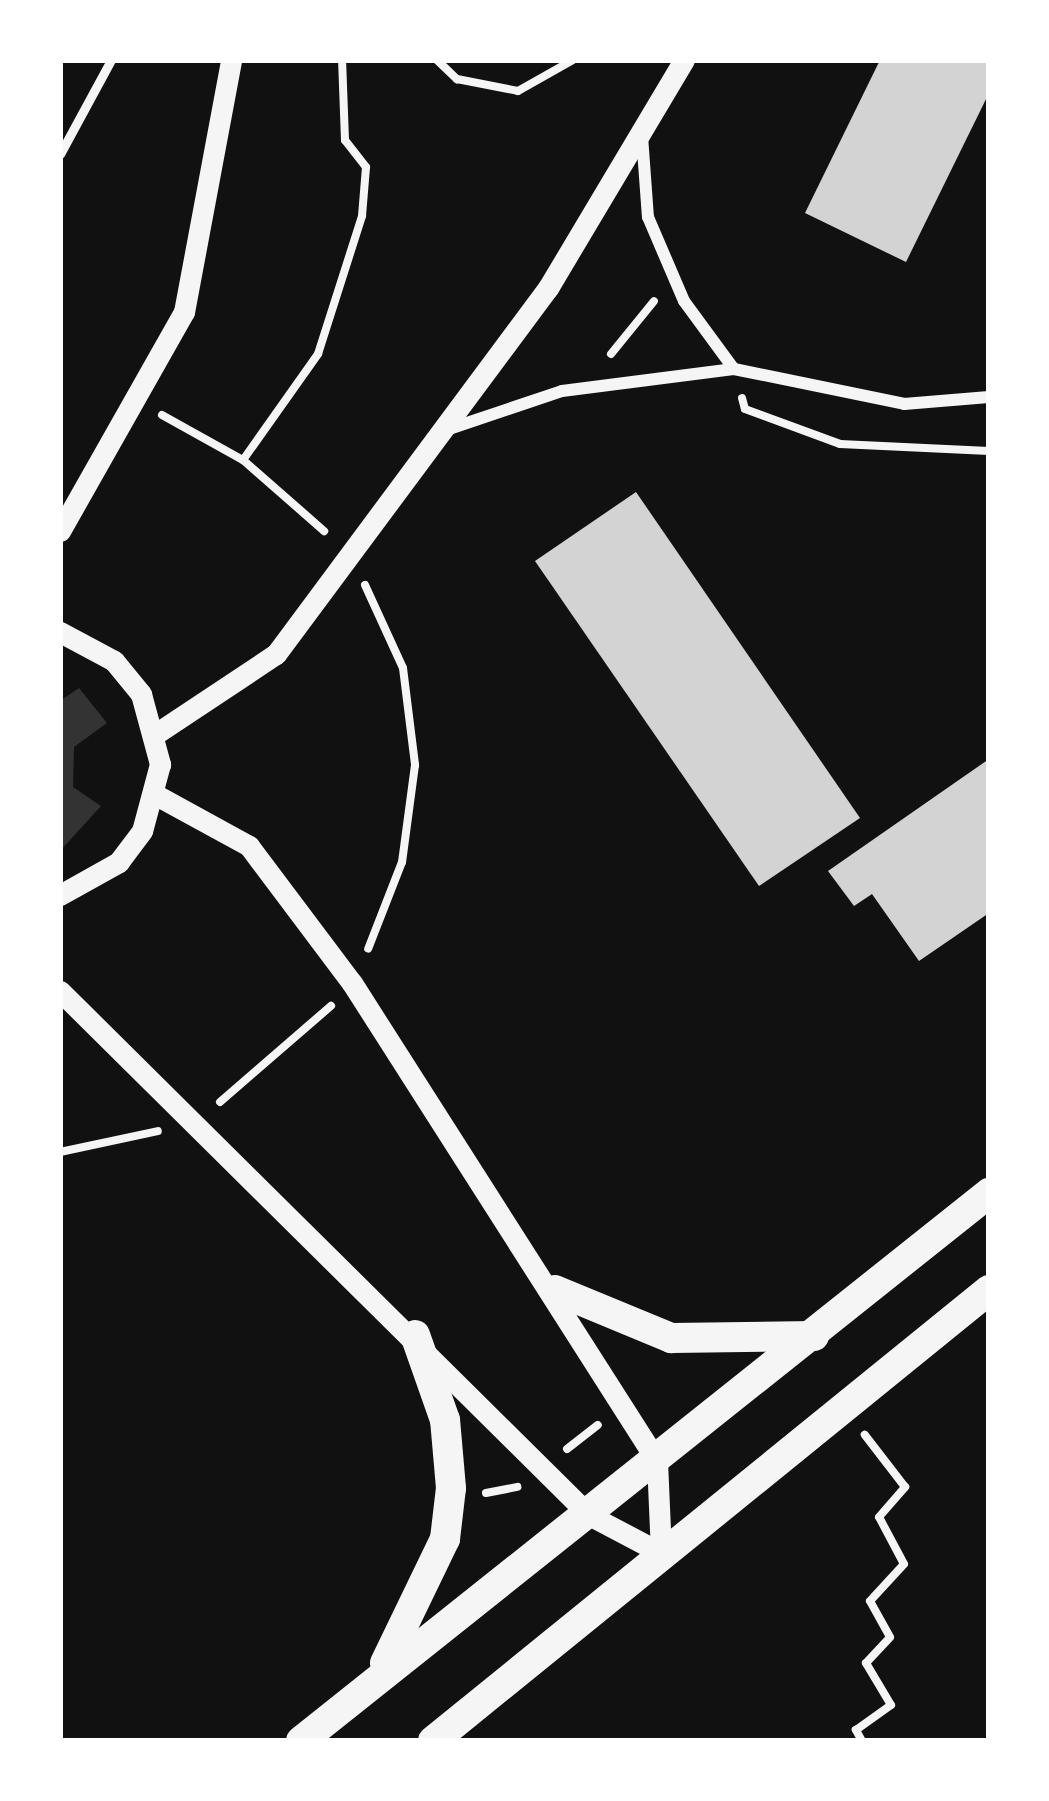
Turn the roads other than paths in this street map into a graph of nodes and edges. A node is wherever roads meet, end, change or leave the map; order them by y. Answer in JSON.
{"nodes":[{"id":1,"x":111,"y":60,"type":"edge"},
{"id":2,"x":231,"y":60,"type":"edge"},
{"id":3,"x":683,"y":60,"type":"edge"},
{"id":4,"x":642,"y":135,"type":"junction"},
{"id":5,"x":60,"y":154,"type":"edge"},
{"id":6,"x":734,"y":368,"type":"junction"},
{"id":7,"x":989,"y":397,"type":"edge"},
{"id":8,"x":446,"y":430,"type":"junction"},
{"id":9,"x":60,"y":531,"type":"edge"},
{"id":10,"x":60,"y":632,"type":"edge"},
{"id":11,"x":157,"y":733,"type":"junction"},
{"id":12,"x":156,"y":796,"type":"junction"},
{"id":13,"x":60,"y":895,"type":"edge"},
{"id":14,"x":60,"y":991,"type":"edge"},
{"id":15,"x":989,"y":1193,"type":"edge"},
{"id":16,"x":555,"y":1290,"type":"junction"},
{"id":17,"x":989,"y":1290,"type":"edge"},
{"id":18,"x":415,"y":1335,"type":"junction"},
{"id":19,"x":814,"y":1336,"type":"junction"},
{"id":20,"x":657,"y":1461,"type":"junction"},
{"id":21,"x":589,"y":1514,"type":"junction"},
{"id":22,"x":661,"y":1553,"type":"junction"},
{"id":23,"x":383,"y":1668,"type":"junction"},
{"id":24,"x":301,"y":1741,"type":"edge"},
{"id":25,"x":433,"y":1741,"type":"edge"}],
"edges":[{"from":1,"to":5,"type":"lane"},
{"from":2,"to":9,"type":"street"},
{"from":3,"to":4,"type":"street"},
{"from":4,"to":6,"type":"street"},
{"from":4,"to":8,"type":"street"},
{"from":6,"to":7,"type":"street"},
{"from":6,"to":8,"type":"street"},
{"from":8,"to":11,"type":"street"},
{"from":10,"to":11,"type":"street"},
{"from":11,"to":12,"type":"street"},
{"from":12,"to":13,"type":"street"},
{"from":12,"to":16,"type":"street"},
{"from":14,"to":18,"type":"street"},
{"from":15,"to":19,"type":"main road"},
{"from":16,"to":19,"type":"main road"},
{"from":16,"to":20,"type":"street"},
{"from":17,"to":22,"type":"main road"},
{"from":18,"to":21,"type":"street"},
{"from":18,"to":23,"type":"main road"},
{"from":19,"to":20,"type":"main road"},
{"from":20,"to":21,"type":"main road"},
{"from":20,"to":22,"type":"street"},
{"from":21,"to":22,"type":"street"},
{"from":21,"to":23,"type":"main road"},
{"from":22,"to":25,"type":"main road"},
{"from":23,"to":24,"type":"main road"}]}
